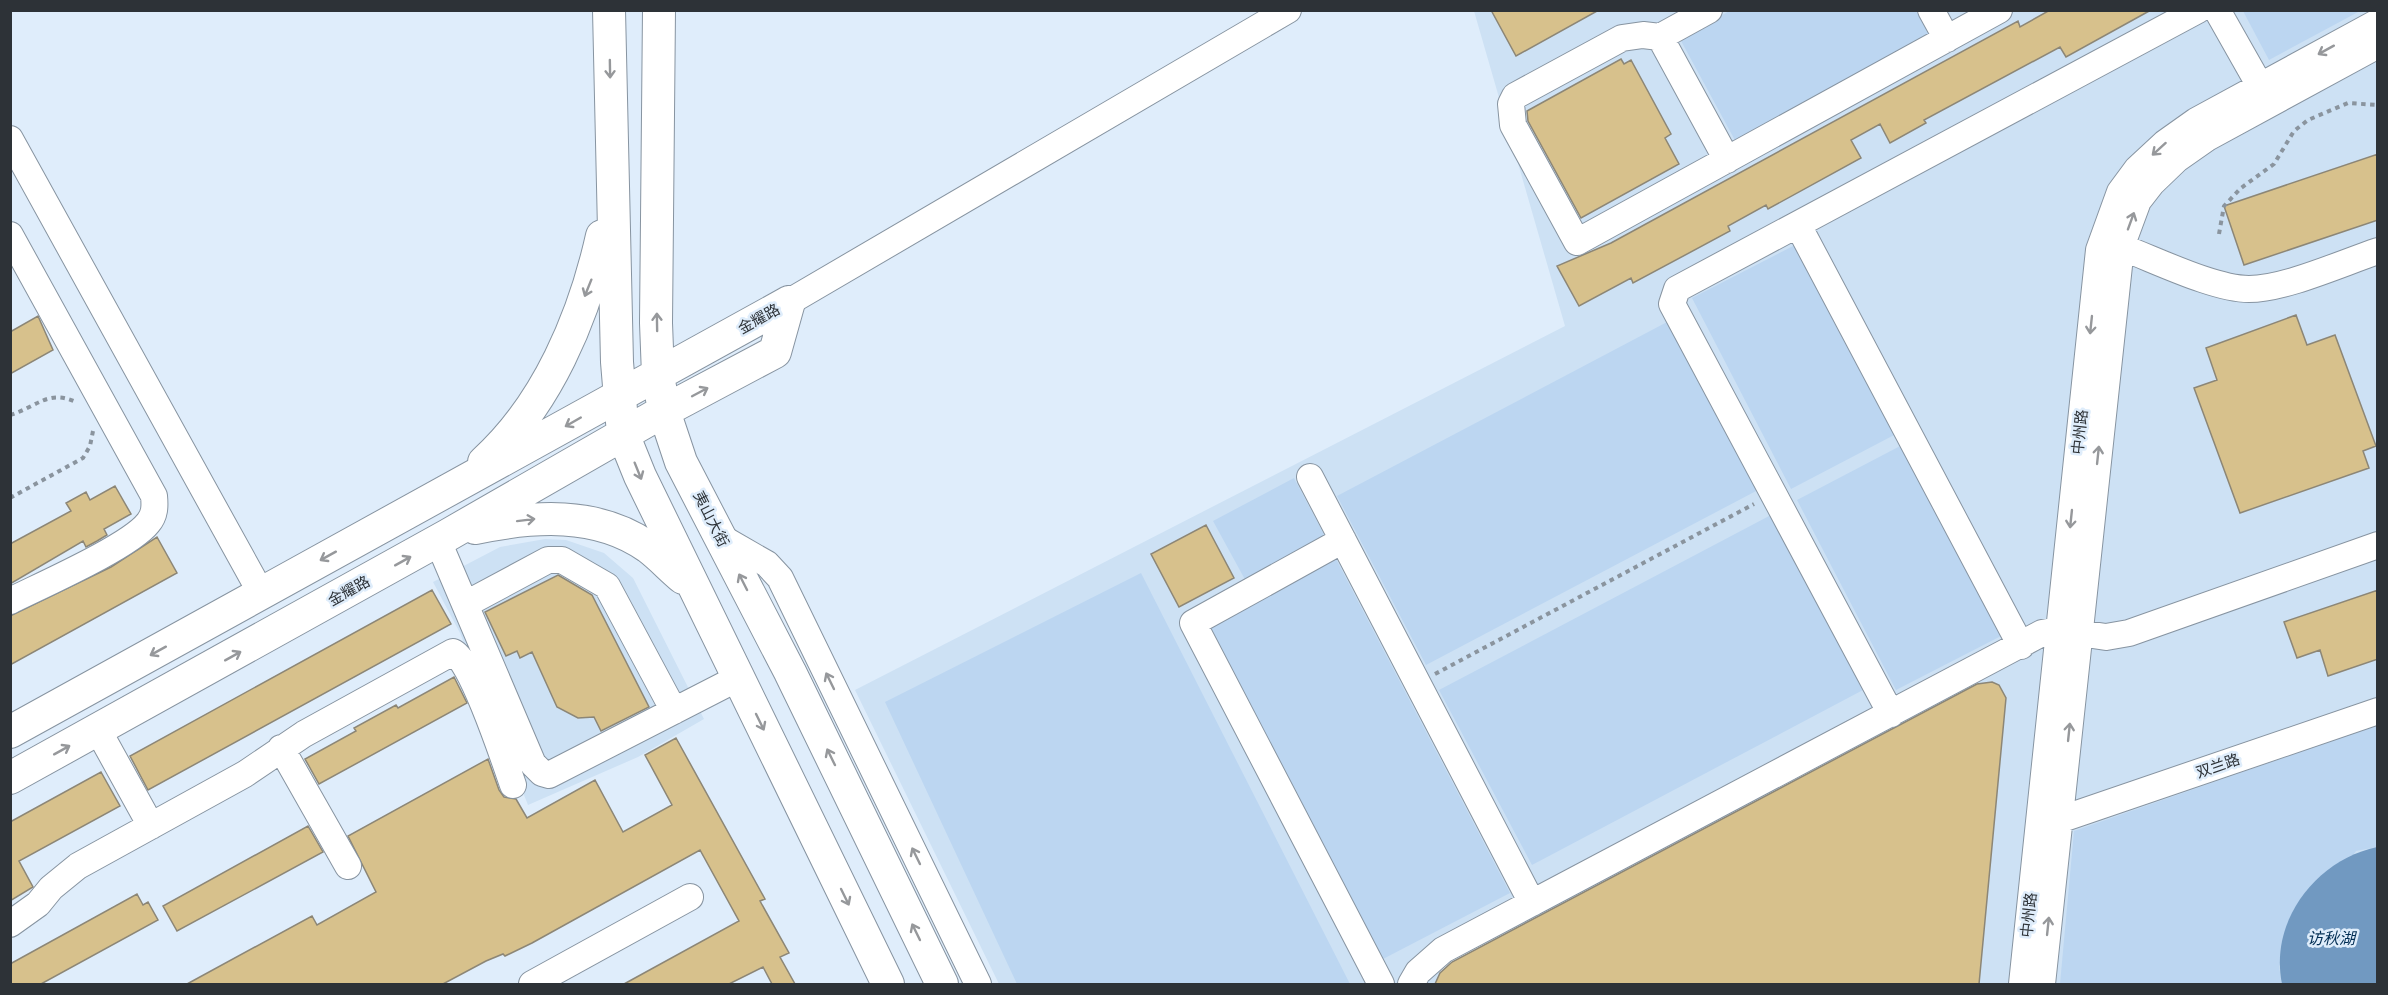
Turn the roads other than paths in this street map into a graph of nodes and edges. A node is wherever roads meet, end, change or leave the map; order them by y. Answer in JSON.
{"nodes":[{"id":1,"x":609,"y":10,"type":"edge"},
{"id":2,"x":659,"y":10,"type":"edge"},
{"id":3,"x":1288,"y":10,"type":"edge"},
{"id":4,"x":1709,"y":10,"type":"edge"},
{"id":5,"x":1931,"y":10,"type":"edge"},
{"id":6,"x":1999,"y":10,"type":"edge"},
{"id":7,"x":2198,"y":10,"type":"edge"},
{"id":8,"x":2217,"y":10,"type":"edge"},
{"id":9,"x":2378,"y":22,"type":"edge"},
{"id":10,"x":1660,"y":37,"type":"junction"},
{"id":11,"x":1947,"y":39,"type":"junction"},
{"id":12,"x":2378,"y":45,"type":"edge"},
{"id":13,"x":2260,"y":87,"type":"junction"},
{"id":14,"x":10,"y":139,"type":"edge"},
{"id":15,"x":1728,"y":160,"type":"junction"},
{"id":16,"x":613,"y":191,"type":"junction"},
{"id":17,"x":1798,"y":225,"type":"junction"},
{"id":18,"x":10,"y":234,"type":"edge"},
{"id":19,"x":2121,"y":247,"type":"junction"},
{"id":20,"x":2378,"y":251,"type":"edge"},
{"id":21,"x":789,"y":302,"type":"junction"},
{"id":22,"x":658,"y":375,"type":"junction"},
{"id":23,"x":619,"y":396,"type":"junction"},
{"id":24,"x":664,"y":411,"type":"junction"},
{"id":25,"x":623,"y":434,"type":"junction"},
{"id":26,"x":1310,"y":477,"type":"dead end"},
{"id":27,"x":456,"y":488,"type":"junction"},
{"id":28,"x":720,"y":537,"type":"junction"},
{"id":29,"x":443,"y":538,"type":"junction"},
{"id":30,"x":1343,"y":540,"type":"junction"},
{"id":31,"x":2378,"y":545,"type":"edge"},
{"id":32,"x":695,"y":590,"type":"junction"},
{"id":33,"x":261,"y":593,"type":"junction"},
{"id":34,"x":10,"y":601,"type":"edge"},
{"id":35,"x":466,"y":604,"type":"junction"},
{"id":36,"x":2069,"y":632,"type":"junction"},
{"id":37,"x":2020,"y":646,"type":"junction"},
{"id":38,"x":738,"y":678,"type":"junction"},
{"id":39,"x":674,"y":711,"type":"junction"},
{"id":40,"x":2378,"y":711,"type":"edge"},
{"id":41,"x":1891,"y":714,"type":"junction"},
{"id":42,"x":98,"y":730,"type":"junction"},
{"id":43,"x":10,"y":732,"type":"edge"},
{"id":44,"x":281,"y":748,"type":"junction"},
{"id":45,"x":10,"y":778,"type":"edge"},
{"id":46,"x":513,"y":785,"type":"dead end"},
{"id":47,"x":2059,"y":820,"type":"junction"},
{"id":48,"x":151,"y":826,"type":"junction"},
{"id":49,"x":348,"y":866,"type":"dead end"},
{"id":50,"x":690,"y":897,"type":"dead end"},
{"id":51,"x":1532,"y":903,"type":"junction"},
{"id":52,"x":10,"y":924,"type":"edge"},
{"id":53,"x":532,"y":984,"type":"edge"},
{"id":54,"x":888,"y":984,"type":"edge"},
{"id":55,"x":942,"y":984,"type":"edge"},
{"id":56,"x":978,"y":984,"type":"edge"},
{"id":57,"x":1381,"y":984,"type":"edge"},
{"id":58,"x":1411,"y":984,"type":"edge"},
{"id":59,"x":2022,"y":984,"type":"edge"},
{"id":60,"x":2042,"y":984,"type":"edge"}],
"edges":[{"from":1,"to":16,"type":"main road","one_way":true},
{"from":22,"to":2,"type":"main road","name":"夷山大街","one_way":true},
{"from":3,"to":21,"type":"street"},
{"from":4,"to":10,"type":"street"},
{"from":5,"to":11,"type":"street"},
{"from":6,"to":11,"type":"street"},
{"from":7,"to":17,"type":"street"},
{"from":8,"to":13,"type":"street"},
{"from":9,"to":13,"type":"street","name":"中州路","one_way":true},
{"from":10,"to":15,"type":"street"},
{"from":10,"to":15,"type":"street"},
{"from":11,"to":15,"type":"street"},
{"from":19,"to":12,"type":"street","name":"中州路","one_way":true},
{"from":13,"to":36,"type":"street","name":"中州路","one_way":true},
{"from":14,"to":33,"type":"street"},
{"from":16,"to":23,"type":"main road"},
{"from":16,"to":27,"type":"main road","one_way":true},
{"from":17,"to":37,"type":"street"},
{"from":17,"to":41,"type":"street"},
{"from":18,"to":34,"type":"street"},
{"from":19,"to":20,"type":"street"},
{"from":36,"to":19,"type":"street","name":"中州路","one_way":true},
{"from":21,"to":22,"type":"main road","name":"金耀路"},
{"from":24,"to":21,"type":"main road","name":"金耀路","one_way":true},
{"from":22,"to":23,"type":"main road","name":"金耀路"},
{"from":22,"to":24,"type":"main road","name":"夷山大街"},
{"from":23,"to":25,"type":"main road"},
{"from":23,"to":27,"type":"main road","name":"金耀路","one_way":true},
{"from":24,"to":25,"type":"main road","name":"金耀路"},
{"from":24,"to":28,"type":"main road","name":"夷山大街"},
{"from":25,"to":29,"type":"main road","name":"金耀路"},
{"from":25,"to":32,"type":"main road","one_way":true},
{"from":26,"to":30,"type":"street"},
{"from":27,"to":33,"type":"main road","name":"金耀路","one_way":true},
{"from":55,"to":28,"type":"main road","name":"夷山大街","one_way":true},
{"from":56,"to":28,"type":"street","one_way":true},
{"from":29,"to":32,"type":"main road","one_way":true},
{"from":29,"to":35,"type":"street"},
{"from":42,"to":29,"type":"main road","name":"金耀路","one_way":true},
{"from":30,"to":51,"type":"street"},
{"from":30,"to":57,"type":"street"},
{"from":31,"to":36,"type":"street"},
{"from":32,"to":38,"type":"main road"},
{"from":33,"to":43,"type":"main road","name":"金耀路","one_way":true},
{"from":35,"to":39,"type":"street"},
{"from":35,"to":39,"type":"street"},
{"from":36,"to":37,"type":"street"},
{"from":47,"to":36,"type":"street","name":"中州路","one_way":true},
{"from":36,"to":59,"type":"street","name":"中州路"},
{"from":37,"to":41,"type":"street"},
{"from":38,"to":39,"type":"street"},
{"from":38,"to":54,"type":"main road","one_way":true},
{"from":40,"to":47,"type":"street","name":"双兰路"},
{"from":41,"to":51,"type":"street"},
{"from":45,"to":42,"type":"main road","name":"金耀路","one_way":true},
{"from":42,"to":48,"type":"street"},
{"from":44,"to":46,"type":"street"},
{"from":44,"to":48,"type":"street"},
{"from":44,"to":49,"type":"street"},
{"from":60,"to":47,"type":"street","name":"中州路","one_way":true},
{"from":48,"to":52,"type":"street"},
{"from":50,"to":53,"type":"street"},
{"from":51,"to":58,"type":"street"}]}
